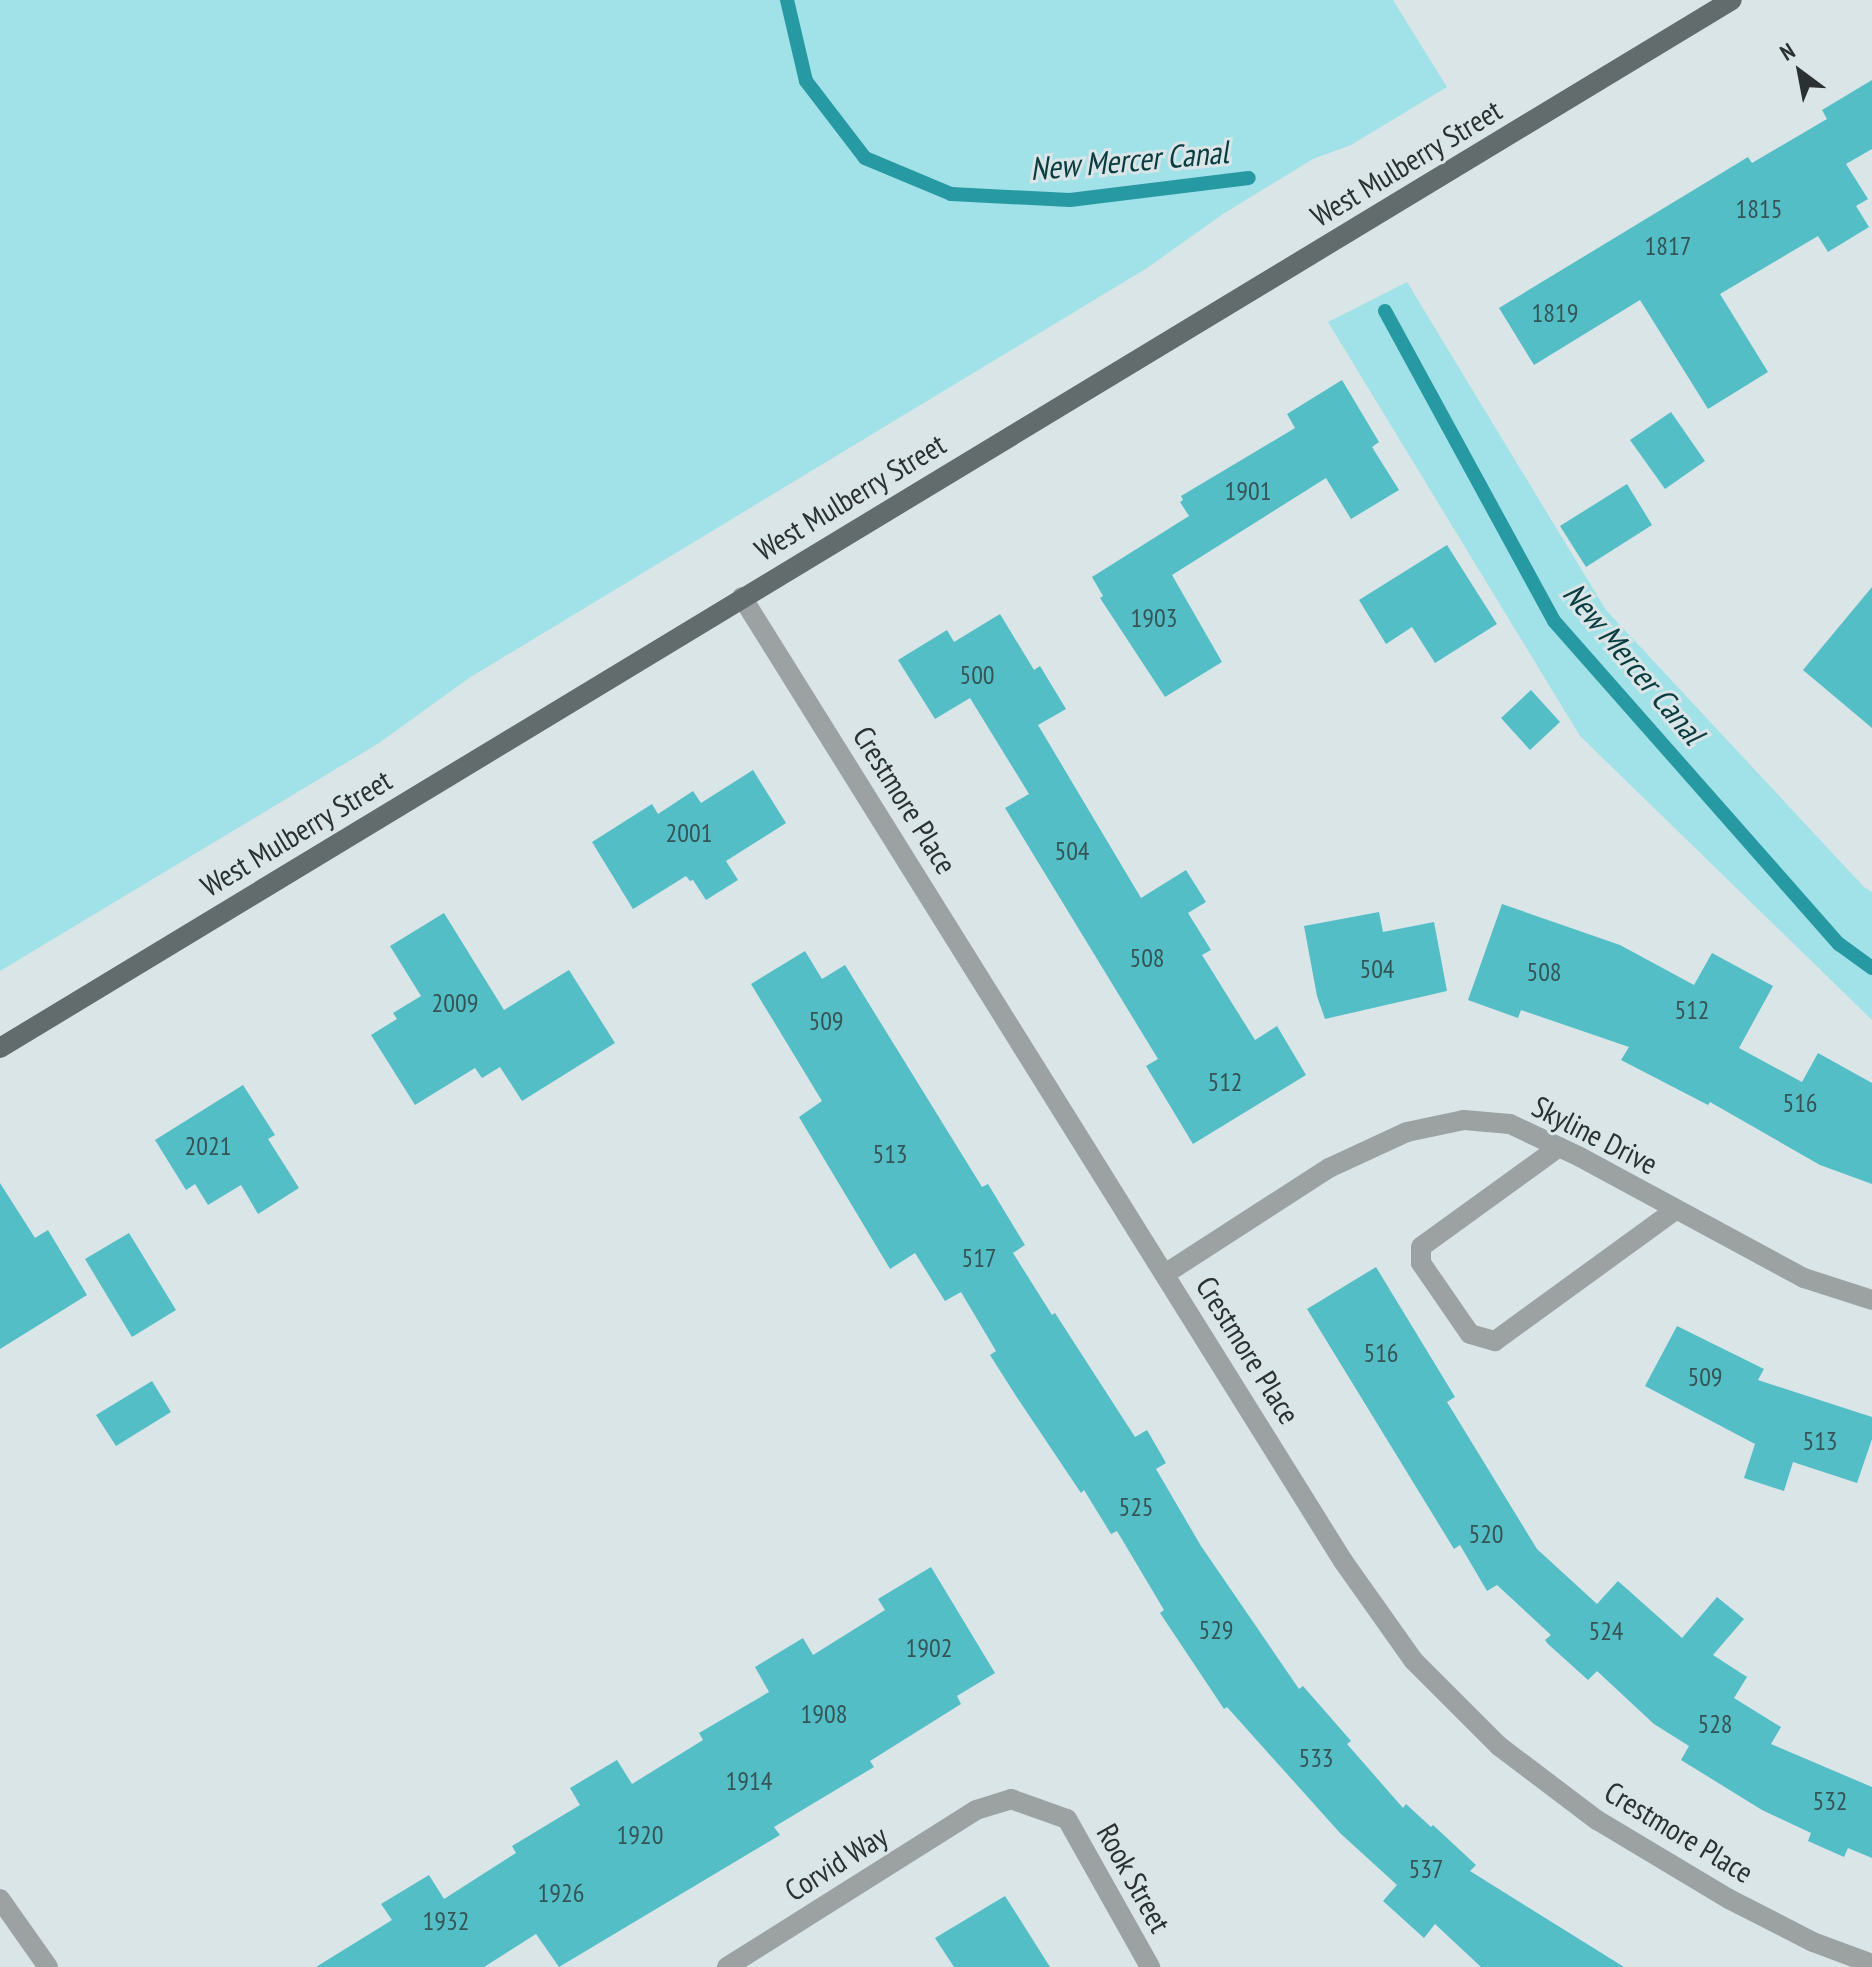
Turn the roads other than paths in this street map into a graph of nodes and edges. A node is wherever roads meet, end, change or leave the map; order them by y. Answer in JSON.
{"nodes":[{"id":1,"x":1732,"y":0,"type":"edge"},
{"id":2,"x":742,"y":597,"type":"junction"},
{"id":3,"x":0,"y":1048,"type":"edge"},
{"id":4,"x":1559,"y":1147,"type":"junction"},
{"id":5,"x":1675,"y":1210,"type":"junction"},
{"id":6,"x":1165,"y":1274,"type":"junction"},
{"id":7,"x":1872,"y":1300,"type":"edge"},
{"id":8,"x":976,"y":1810,"type":"joint"},
{"id":9,"x":0,"y":1899,"type":"edge"},
{"id":10,"x":1872,"y":1964,"type":"edge"},
{"id":11,"x":48,"y":1967,"type":"edge"},
{"id":12,"x":727,"y":1967,"type":"edge"},
{"id":13,"x":1150,"y":1967,"type":"edge"}],
"edges":[{"from":1,"to":2,"type":"main road","name":"West Mulberry Street"},
{"from":2,"to":3,"type":"main road","name":"West Mulberry Street"},
{"from":2,"to":6,"type":"street","name":"Crestmore Place"},
{"from":4,"to":5,"type":"street","name":"Skyline Drive"},
{"from":4,"to":5,"type":"street"},
{"from":4,"to":6,"type":"street","name":"Skyline Drive"},
{"from":5,"to":7,"type":"street","name":"Skyline Drive"},
{"from":6,"to":10,"type":"street","name":"Crestmore Place"},
{"from":8,"to":12,"type":"street","name":"Corvid Way"},
{"from":8,"to":13,"type":"street","name":"Rook Street"},
{"from":9,"to":11,"type":"street"}]}
